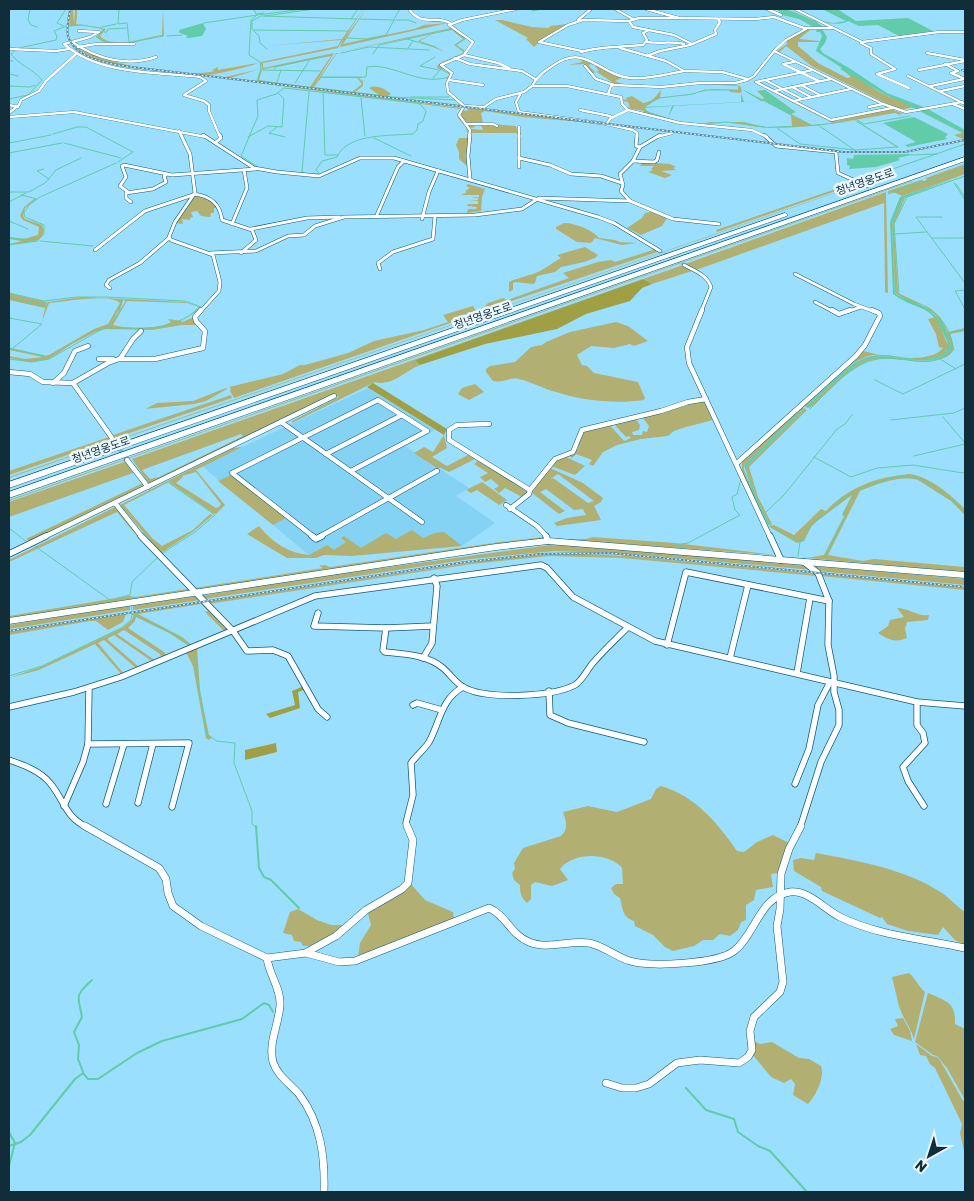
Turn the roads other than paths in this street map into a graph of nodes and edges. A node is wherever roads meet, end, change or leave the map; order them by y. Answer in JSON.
{"nodes":[{"id":1,"x":410,"y":9,"type":"edge"},
{"id":2,"x":513,"y":9,"type":"edge"},
{"id":3,"x":591,"y":9,"type":"edge"},
{"id":4,"x":615,"y":9,"type":"edge"},
{"id":5,"x":646,"y":9,"type":"edge"},
{"id":6,"x":768,"y":9,"type":"edge"},
{"id":7,"x":795,"y":9,"type":"edge"},
{"id":8,"x":633,"y":18,"type":"junction"},
{"id":9,"x":679,"y":18,"type":"junction"},
{"id":10,"x":718,"y":19,"type":"junction"},
{"id":11,"x":578,"y":20,"type":"junction"},
{"id":12,"x":629,"y":22,"type":"junction"},
{"id":13,"x":450,"y":23,"type":"junction"},
{"id":14,"x":833,"y":28,"type":"junction"},
{"id":15,"x":806,"y":29,"type":"junction"},
{"id":16,"x":811,"y":29,"type":"junction"},
{"id":17,"x":649,"y":30,"type":"junction"},
{"id":18,"x":79,"y":31,"type":"dead end"},
{"id":19,"x":88,"y":32,"type":"junction"},
{"id":20,"x":965,"y":32,"type":"edge"},
{"id":21,"x":72,"y":42,"type":"junction"},
{"id":22,"x":646,"y":42,"type":"junction"},
{"id":23,"x":860,"y":42,"type":"junction"},
{"id":24,"x":134,"y":44,"type":"dead end"},
{"id":25,"x":691,"y":44,"type":"junction"},
{"id":26,"x":78,"y":47,"type":"junction"},
{"id":27,"x":620,"y":48,"type":"junction"},
{"id":28,"x":9,"y":49,"type":"edge"},
{"id":29,"x":69,"y":49,"type":"junction"},
{"id":30,"x":582,"y":51,"type":"junction"},
{"id":31,"x":774,"y":51,"type":"junction"},
{"id":32,"x":927,"y":53,"type":"dead end"},
{"id":33,"x":76,"y":54,"type":"junction"},
{"id":34,"x":464,"y":55,"type":"junction"},
{"id":35,"x":575,"y":56,"type":"junction"},
{"id":36,"x":647,"y":56,"type":"junction"},
{"id":37,"x":156,"y":57,"type":"dead end"},
{"id":38,"x":455,"y":58,"type":"junction"},
{"id":39,"x":795,"y":61,"type":"junction"},
{"id":40,"x":965,"y":61,"type":"edge"},
{"id":41,"x":944,"y":64,"type":"junction"},
{"id":42,"x":585,"y":66,"type":"dead end"},
{"id":43,"x":516,"y":70,"type":"junction"},
{"id":44,"x":812,"y":70,"type":"junction"},
{"id":45,"x":919,"y":70,"type":"dead end"},
{"id":46,"x":684,"y":71,"type":"junction"},
{"id":47,"x":800,"y":72,"type":"junction"},
{"id":48,"x":908,"y":76,"type":"dead end"},
{"id":49,"x":535,"y":79,"type":"junction"},
{"id":50,"x":750,"y":79,"type":"junction"},
{"id":51,"x":832,"y":79,"type":"junction"},
{"id":52,"x":965,"y":79,"type":"edge"},
{"id":53,"x":449,"y":80,"type":"junction"},
{"id":54,"x":764,"y":80,"type":"junction"},
{"id":55,"x":820,"y":82,"type":"junction"},
{"id":56,"x":483,"y":85,"type":"dead end"},
{"id":57,"x":614,"y":85,"type":"junction"},
{"id":58,"x":532,"y":86,"type":"junction"},
{"id":59,"x":801,"y":86,"type":"junction"},
{"id":60,"x":931,"y":86,"type":"junction"},
{"id":61,"x":965,"y":86,"type":"edge"},
{"id":62,"x":792,"y":87,"type":"junction"},
{"id":63,"x":910,"y":88,"type":"dead end"},
{"id":64,"x":783,"y":89,"type":"junction"},
{"id":65,"x":852,"y":89,"type":"junction"},
{"id":66,"x":774,"y":91,"type":"junction"},
{"id":67,"x":941,"y":91,"type":"junction"},
{"id":68,"x":521,"y":93,"type":"junction"},
{"id":69,"x":608,"y":94,"type":"junction"},
{"id":70,"x":821,"y":95,"type":"junction"},
{"id":71,"x":812,"y":97,"type":"junction"},
{"id":72,"x":802,"y":99,"type":"junction"},
{"id":73,"x":793,"y":101,"type":"junction"},
{"id":74,"x":964,"y":103,"type":"edge"},
{"id":75,"x":883,"y":104,"type":"junction"},
{"id":76,"x":953,"y":104,"type":"junction"},
{"id":77,"x":9,"y":105,"type":"edge"},
{"id":78,"x":18,"y":106,"type":"junction"},
{"id":79,"x":464,"y":106,"type":"junction"},
{"id":80,"x":869,"y":107,"type":"dead end"},
{"id":81,"x":892,"y":108,"type":"junction"},
{"id":82,"x":965,"y":109,"type":"edge"},
{"id":83,"x":580,"y":110,"type":"dead end"},
{"id":84,"x":628,"y":110,"type":"junction"},
{"id":85,"x":9,"y":113,"type":"edge"},
{"id":86,"x":9,"y":117,"type":"edge"},
{"id":87,"x":611,"y":118,"type":"junction"},
{"id":88,"x":467,"y":124,"type":"junction"},
{"id":89,"x":607,"y":124,"type":"junction"},
{"id":90,"x":497,"y":126,"type":"dead end"},
{"id":91,"x":519,"y":127,"type":"dead end"},
{"id":92,"x":180,"y":131,"type":"junction"},
{"id":93,"x":672,"y":133,"type":"dead end"},
{"id":94,"x":216,"y":142,"type":"junction"},
{"id":95,"x":640,"y":148,"type":"junction"},
{"id":96,"x":659,"y":152,"type":"dead end"},
{"id":97,"x":965,"y":152,"type":"edge"},
{"id":98,"x":519,"y":158,"type":"junction"},
{"id":99,"x":965,"y":159,"type":"edge"},
{"id":100,"x":404,"y":161,"type":"junction"},
{"id":101,"x":633,"y":161,"type":"junction"},
{"id":102,"x":519,"y":167,"type":"dead end"},
{"id":103,"x":257,"y":169,"type":"junction"},
{"id":104,"x":244,"y":170,"type":"junction"},
{"id":105,"x":438,"y":171,"type":"junction"},
{"id":106,"x":193,"y":172,"type":"junction"},
{"id":107,"x":167,"y":174,"type":"junction"},
{"id":108,"x":470,"y":179,"type":"junction"},
{"id":109,"x":622,"y":183,"type":"junction"},
{"id":110,"x":867,"y":186,"type":"junction"},
{"id":111,"x":128,"y":192,"type":"junction"},
{"id":112,"x":194,"y":194,"type":"junction"},
{"id":113,"x":538,"y":198,"type":"junction"},
{"id":114,"x":630,"y":200,"type":"junction"},
{"id":115,"x":131,"y":202,"type":"dead end"},
{"id":116,"x":435,"y":216,"type":"junction"},
{"id":117,"x":344,"y":217,"type":"junction"},
{"id":118,"x":376,"y":217,"type":"junction"},
{"id":119,"x":422,"y":218,"type":"junction"},
{"id":120,"x":232,"y":224,"type":"junction"},
{"id":121,"x":719,"y":224,"type":"dead end"},
{"id":122,"x":250,"y":229,"type":"junction"},
{"id":123,"x":170,"y":238,"type":"junction"},
{"id":124,"x":94,"y":250,"type":"dead end"},
{"id":125,"x":660,"y":251,"type":"tunnel mouth"},
{"id":126,"x":210,"y":253,"type":"junction"},
{"id":127,"x":241,"y":253,"type":"junction"},
{"id":128,"x":684,"y":265,"type":"tunnel mouth"},
{"id":129,"x":380,"y":269,"type":"dead end"},
{"id":130,"x":795,"y":274,"type":"dead end"},
{"id":131,"x":110,"y":288,"type":"dead end"},
{"id":132,"x":815,"y":302,"type":"dead end"},
{"id":133,"x":862,"y":307,"type":"junction"},
{"id":134,"x":141,"y":331,"type":"dead end"},
{"id":135,"x":88,"y":346,"type":"dead end"},
{"id":136,"x":99,"y":359,"type":"dead end"},
{"id":137,"x":120,"y":359,"type":"junction"},
{"id":138,"x":9,"y":372,"type":"edge"},
{"id":139,"x":53,"y":383,"type":"junction"},
{"id":140,"x":73,"y":383,"type":"junction"},
{"id":141,"x":334,"y":396,"type":"dead end"},
{"id":142,"x":706,"y":399,"type":"junction"},
{"id":143,"x":402,"y":415,"type":"junction"},
{"id":144,"x":281,"y":422,"type":"junction"},
{"id":145,"x":489,"y":424,"type":"dead end"},
{"id":146,"x":112,"y":438,"type":"tunnel mouth"},
{"id":147,"x":303,"y":438,"type":"junction"},
{"id":148,"x":326,"y":454,"type":"junction"},
{"id":149,"x":127,"y":460,"type":"tunnel mouth"},
{"id":150,"x":737,"y":463,"type":"junction"},
{"id":151,"x":437,"y":471,"type":"dead end"},
{"id":152,"x":350,"y":472,"type":"junction"},
{"id":153,"x":9,"y":485,"type":"edge"},
{"id":154,"x":148,"y":487,"type":"junction"},
{"id":155,"x":530,"y":490,"type":"junction"},
{"id":156,"x":9,"y":495,"type":"edge"},
{"id":157,"x":388,"y":498,"type":"junction"},
{"id":158,"x":115,"y":503,"type":"junction"},
{"id":159,"x":422,"y":522,"type":"dead end"},
{"id":160,"x":548,"y":541,"type":"junction"},
{"id":161,"x":9,"y":554,"type":"edge"},
{"id":162,"x":781,"y":560,"type":"junction"},
{"id":163,"x":804,"y":562,"type":"junction"},
{"id":164,"x":965,"y":575,"type":"edge"},
{"id":165,"x":434,"y":578,"type":"junction"},
{"id":166,"x":748,"y":585,"type":"junction"},
{"id":167,"x":194,"y":593,"type":"junction"},
{"id":168,"x":810,"y":598,"type":"junction"},
{"id":169,"x":829,"y":601,"type":"junction"},
{"id":170,"x":318,"y":613,"type":"dead end"},
{"id":171,"x":9,"y":621,"type":"edge"},
{"id":172,"x":434,"y":626,"type":"junction"},
{"id":173,"x":386,"y":628,"type":"junction"},
{"id":174,"x":627,"y":628,"type":"junction"},
{"id":175,"x":233,"y":631,"type":"junction"},
{"id":176,"x":667,"y":644,"type":"junction"},
{"id":177,"x":424,"y":658,"type":"junction"},
{"id":178,"x":730,"y":658,"type":"junction"},
{"id":179,"x":797,"y":673,"type":"junction"},
{"id":180,"x":831,"y":683,"type":"junction"},
{"id":181,"x":463,"y":687,"type":"junction"},
{"id":182,"x":89,"y":688,"type":"junction"},
{"id":183,"x":549,"y":691,"type":"junction"},
{"id":184,"x":917,"y":702,"type":"junction"},
{"id":185,"x":413,"y":705,"type":"dead end"},
{"id":186,"x":965,"y":706,"type":"edge"},
{"id":187,"x":9,"y":707,"type":"edge"},
{"id":188,"x":442,"y":710,"type":"junction"},
{"id":189,"x":327,"y":717,"type":"dead end"},
{"id":190,"x":644,"y":742,"type":"dead end"},
{"id":191,"x":88,"y":744,"type":"junction"},
{"id":192,"x":124,"y":744,"type":"junction"},
{"id":193,"x":153,"y":744,"type":"junction"},
{"id":194,"x":9,"y":760,"type":"edge"},
{"id":195,"x":795,"y":784,"type":"dead end"},
{"id":196,"x":138,"y":802,"type":"dead end"},
{"id":197,"x":106,"y":804,"type":"dead end"},
{"id":198,"x":64,"y":806,"type":"junction"},
{"id":199,"x":924,"y":806,"type":"dead end"},
{"id":200,"x":172,"y":807,"type":"dead end"},
{"id":201,"x":781,"y":894,"type":"junction"},
{"id":202,"x":965,"y":948,"type":"edge"},
{"id":203,"x":306,"y":953,"type":"junction"},
{"id":204,"x":266,"y":958,"type":"junction"},
{"id":205,"x":606,"y":1083,"type":"dead end"},
{"id":206,"x":324,"y":1192,"type":"edge"}],
"edges":[{"from":1,"to":13,"type":"street"},
{"from":2,"to":13,"type":"street"},
{"from":3,"to":11,"type":"street"},
{"from":4,"to":8,"type":"street"},
{"from":5,"to":9,"type":"street"},
{"from":6,"to":16,"type":"street"},
{"from":7,"to":14,"type":"street"},
{"from":8,"to":9,"type":"street"},
{"from":8,"to":12,"type":"street"},
{"from":9,"to":10,"type":"street"},
{"from":10,"to":15,"type":"street"},
{"from":10,"to":25,"type":"street"},
{"from":11,"to":12,"type":"street"},
{"from":11,"to":30,"type":"street"},
{"from":12,"to":17,"type":"street"},
{"from":13,"to":34,"type":"street"},
{"from":14,"to":16,"type":"street"},
{"from":14,"to":23,"type":"street"},
{"from":15,"to":16,"type":"street"},
{"from":15,"to":31,"type":"street"},
{"from":17,"to":22,"type":"street"},
{"from":17,"to":25,"type":"street"},
{"from":18,"to":19,"type":"street"},
{"from":19,"to":21,"type":"street"},
{"from":19,"to":21,"type":"street"},
{"from":20,"to":23,"type":"street"},
{"from":21,"to":26,"type":"street"},
{"from":21,"to":29,"type":"street"},
{"from":22,"to":25,"type":"street"},
{"from":22,"to":27,"type":"street"},
{"from":23,"to":63,"type":"street"},
{"from":24,"to":26,"type":"street"},
{"from":25,"to":36,"type":"street"},
{"from":26,"to":37,"type":"street"},
{"from":27,"to":30,"type":"street"},
{"from":27,"to":36,"type":"street"},
{"from":28,"to":29,"type":"street"},
{"from":29,"to":33,"type":"street"},
{"from":30,"to":35,"type":"street"},
{"from":31,"to":39,"type":"street"},
{"from":31,"to":50,"type":"street"},
{"from":32,"to":40,"type":"street"},
{"from":33,"to":78,"type":"street"},
{"from":33,"to":94,"type":"street"},
{"from":34,"to":38,"type":"street"},
{"from":34,"to":43,"type":"street"},
{"from":35,"to":46,"type":"street"},
{"from":35,"to":49,"type":"street"},
{"from":36,"to":46,"type":"street"},
{"from":38,"to":43,"type":"street"},
{"from":38,"to":53,"type":"street"},
{"from":39,"to":44,"type":"street"},
{"from":39,"to":47,"type":"street"},
{"from":40,"to":41,"type":"street"},
{"from":41,"to":45,"type":"street"},
{"from":41,"to":52,"type":"street"},
{"from":42,"to":57,"type":"street"},
{"from":43,"to":49,"type":"street"},
{"from":44,"to":47,"type":"street"},
{"from":44,"to":51,"type":"street"},
{"from":46,"to":50,"type":"street"},
{"from":47,"to":54,"type":"street"},
{"from":47,"to":55,"type":"street"},
{"from":48,"to":60,"type":"street"},
{"from":49,"to":58,"type":"street"},
{"from":50,"to":57,"type":"street"},
{"from":51,"to":55,"type":"street"},
{"from":51,"to":65,"type":"street"},
{"from":52,"to":60,"type":"street"},
{"from":53,"to":56,"type":"street"},
{"from":53,"to":79,"type":"street"},
{"from":54,"to":64,"type":"street"},
{"from":54,"to":66,"type":"street"},
{"from":55,"to":59,"type":"street"},
{"from":57,"to":69,"type":"street"},
{"from":58,"to":68,"type":"street"},
{"from":58,"to":69,"type":"street"},
{"from":59,"to":62,"type":"street"},
{"from":59,"to":70,"type":"street"},
{"from":60,"to":67,"type":"street"},
{"from":61,"to":67,"type":"street"},
{"from":62,"to":64,"type":"street"},
{"from":62,"to":71,"type":"street"},
{"from":64,"to":66,"type":"street"},
{"from":64,"to":72,"type":"street"},
{"from":65,"to":70,"type":"street"},
{"from":65,"to":75,"type":"street"},
{"from":66,"to":73,"type":"street"},
{"from":67,"to":74,"type":"street"},
{"from":68,"to":79,"type":"street"},
{"from":68,"to":89,"type":"street"},
{"from":69,"to":84,"type":"street"},
{"from":70,"to":71,"type":"street"},
{"from":71,"to":72,"type":"street"},
{"from":72,"to":73,"type":"street"},
{"from":73,"to":81,"type":"street"},
{"from":74,"to":76,"type":"street"},
{"from":75,"to":80,"type":"street"},
{"from":75,"to":81,"type":"street"},
{"from":76,"to":81,"type":"street"},
{"from":76,"to":82,"type":"street"},
{"from":77,"to":78,"type":"street"},
{"from":78,"to":85,"type":"street"},
{"from":79,"to":88,"type":"street"},
{"from":83,"to":87,"type":"street"},
{"from":84,"to":87,"type":"street"},
{"from":84,"to":110,"type":"street"},
{"from":86,"to":92,"type":"street"},
{"from":87,"to":89,"type":"street"},
{"from":88,"to":90,"type":"street"},
{"from":88,"to":108,"type":"street"},
{"from":89,"to":95,"type":"street"},
{"from":91,"to":98,"type":"street"},
{"from":92,"to":94,"type":"street"},
{"from":92,"to":106,"type":"street"},
{"from":93,"to":95,"type":"street"},
{"from":94,"to":103,"type":"street"},
{"from":95,"to":101,"type":"street"},
{"from":96,"to":101,"type":"street"},
{"from":97,"to":110,"type":"highway","name":"청년영웅도로"},
{"from":98,"to":102,"type":"street"},
{"from":98,"to":109,"type":"street"},
{"from":99,"to":156,"type":"highway","name":"청년영웅도로"},
{"from":100,"to":103,"type":"street"},
{"from":100,"to":105,"type":"street"},
{"from":100,"to":118,"type":"street"},
{"from":101,"to":109,"type":"street"},
{"from":103,"to":104,"type":"street"},
{"from":104,"to":106,"type":"street"},
{"from":104,"to":120,"type":"street"},
{"from":105,"to":108,"type":"street"},
{"from":105,"to":119,"type":"street"},
{"from":106,"to":107,"type":"street"},
{"from":106,"to":112,"type":"street"},
{"from":107,"to":111,"type":"street"},
{"from":107,"to":111,"type":"street"},
{"from":108,"to":113,"type":"street"},
{"from":109,"to":114,"type":"street"},
{"from":110,"to":153,"type":"highway","name":"청년영웅도로"},
{"from":111,"to":115,"type":"street"},
{"from":112,"to":120,"type":"street"},
{"from":112,"to":123,"type":"street"},
{"from":112,"to":124,"type":"street"},
{"from":113,"to":114,"type":"street"},
{"from":113,"to":116,"type":"street"},
{"from":113,"to":125,"type":"street"},
{"from":114,"to":121,"type":"street"},
{"from":116,"to":119,"type":"street"},
{"from":116,"to":129,"type":"street"},
{"from":117,"to":118,"type":"street"},
{"from":117,"to":122,"type":"street"},
{"from":117,"to":127,"type":"street"},
{"from":118,"to":119,"type":"street"},
{"from":120,"to":122,"type":"street"},
{"from":122,"to":127,"type":"street"},
{"from":123,"to":126,"type":"street"},
{"from":123,"to":131,"type":"street"},
{"from":126,"to":127,"type":"street"},
{"from":126,"to":137,"type":"street"},
{"from":128,"to":142,"type":"street"},
{"from":130,"to":133,"type":"street"},
{"from":132,"to":133,"type":"street"},
{"from":133,"to":150,"type":"street"},
{"from":134,"to":137,"type":"street"},
{"from":135,"to":139,"type":"street"},
{"from":136,"to":137,"type":"street"},
{"from":137,"to":140,"type":"street"},
{"from":138,"to":139,"type":"street"},
{"from":139,"to":140,"type":"street"},
{"from":140,"to":146,"type":"street"},
{"from":141,"to":144,"type":"street"},
{"from":142,"to":150,"type":"street"},
{"from":142,"to":155,"type":"street"},
{"from":143,"to":147,"type":"street"},
{"from":143,"to":148,"type":"street"},
{"from":143,"to":152,"type":"street"},
{"from":144,"to":147,"type":"street"},
{"from":144,"to":154,"type":"street"},
{"from":145,"to":155,"type":"street"},
{"from":147,"to":148,"type":"street"},
{"from":147,"to":157,"type":"street"},
{"from":148,"to":152,"type":"street"},
{"from":149,"to":154,"type":"street"},
{"from":150,"to":162,"type":"street"},
{"from":151,"to":157,"type":"street"},
{"from":152,"to":157,"type":"street"},
{"from":154,"to":158,"type":"street"},
{"from":155,"to":160,"type":"street"},
{"from":157,"to":159,"type":"street"},
{"from":158,"to":161,"type":"street"},
{"from":158,"to":167,"type":"street"},
{"from":160,"to":162,"type":"main road"},
{"from":160,"to":167,"type":"main road"},
{"from":162,"to":163,"type":"main road"},
{"from":163,"to":164,"type":"main road"},
{"from":163,"to":169,"type":"street"},
{"from":165,"to":172,"type":"street"},
{"from":165,"to":174,"type":"street"},
{"from":165,"to":175,"type":"street"},
{"from":166,"to":168,"type":"street"},
{"from":166,"to":176,"type":"street"},
{"from":166,"to":178,"type":"street"},
{"from":167,"to":171,"type":"main road"},
{"from":167,"to":175,"type":"street"},
{"from":168,"to":169,"type":"street"},
{"from":168,"to":179,"type":"street"},
{"from":169,"to":180,"type":"street"},
{"from":170,"to":173,"type":"street"},
{"from":172,"to":173,"type":"street"},
{"from":172,"to":177,"type":"street"},
{"from":173,"to":177,"type":"street"},
{"from":174,"to":176,"type":"street"},
{"from":174,"to":183,"type":"street"},
{"from":175,"to":182,"type":"street"},
{"from":175,"to":189,"type":"street"},
{"from":176,"to":178,"type":"street"},
{"from":177,"to":181,"type":"street"},
{"from":178,"to":179,"type":"street"},
{"from":179,"to":180,"type":"street"},
{"from":180,"to":184,"type":"street"},
{"from":180,"to":195,"type":"street"},
{"from":180,"to":201,"type":"street"},
{"from":181,"to":183,"type":"street"},
{"from":181,"to":188,"type":"street"},
{"from":182,"to":187,"type":"street"},
{"from":182,"to":191,"type":"street"},
{"from":183,"to":190,"type":"street"},
{"from":184,"to":186,"type":"street"},
{"from":184,"to":199,"type":"street"},
{"from":185,"to":188,"type":"street"},
{"from":188,"to":203,"type":"street"},
{"from":191,"to":192,"type":"street"},
{"from":191,"to":198,"type":"street"},
{"from":192,"to":193,"type":"street"},
{"from":192,"to":197,"type":"street"},
{"from":193,"to":196,"type":"street"},
{"from":193,"to":200,"type":"street"},
{"from":194,"to":198,"type":"street"},
{"from":198,"to":204,"type":"street"},
{"from":201,"to":202,"type":"street"},
{"from":201,"to":203,"type":"street"},
{"from":201,"to":205,"type":"street"},
{"from":203,"to":204,"type":"street"},
{"from":204,"to":206,"type":"street"}]}
